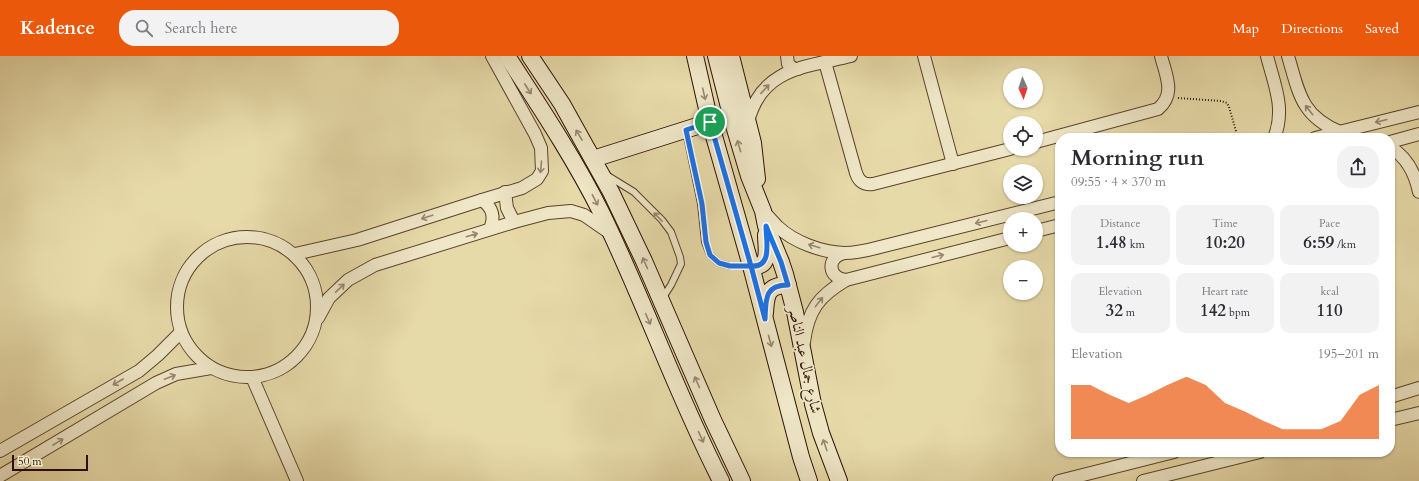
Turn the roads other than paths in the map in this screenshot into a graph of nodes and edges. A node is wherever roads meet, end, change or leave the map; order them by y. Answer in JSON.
{"nodes":[{"id":1,"x":492,"y":56,"type":"edge"},
{"id":2,"x":507,"y":56,"type":"edge"},
{"id":3,"x":530,"y":56,"type":"edge"},
{"id":4,"x":694,"y":56,"type":"edge"},
{"id":5,"x":716,"y":56,"type":"edge"},
{"id":6,"x":732,"y":56,"type":"edge"},
{"id":7,"x":787,"y":56,"type":"edge"},
{"id":8,"x":851,"y":56,"type":"edge"},
{"id":9,"x":924,"y":56,"type":"edge"},
{"id":10,"x":1161,"y":56,"type":"edge"},
{"id":11,"x":1267,"y":56,"type":"edge"},
{"id":12,"x":1292,"y":57,"type":"edge"},
{"id":13,"x":825,"y":62,"type":"junction"},
{"id":14,"x":798,"y":69,"type":"junction"},
{"id":15,"x":1297,"y":87,"type":"junction"},
{"id":16,"x":1276,"y":91,"type":"junction"},
{"id":17,"x":1419,"y":112,"type":"edge"},
{"id":18,"x":710,"y":122,"type":"junction"},
{"id":19,"x":748,"y":123,"type":"junction"},
{"id":20,"x":686,"y":130,"type":"junction"},
{"id":21,"x":1340,"y":132,"type":"junction"},
{"id":22,"x":1070,"y":133,"type":"edge"},
{"id":23,"x":1276,"y":133,"type":"edge"},
{"id":24,"x":1336,"y":133,"type":"edge"},
{"id":25,"x":1419,"y":134,"type":"edge"},
{"id":26,"x":1055,"y":137,"type":"edge"},
{"id":27,"x":1043,"y":140,"type":"edge"},
{"id":28,"x":1395,"y":141,"type":"edge"},
{"id":29,"x":1395,"y":150,"type":"edge"},
{"id":30,"x":1003,"y":151,"type":"edge"},
{"id":31,"x":954,"y":164,"type":"junction"},
{"id":32,"x":597,"y":165,"type":"junction"},
{"id":33,"x":506,"y":192,"type":"junction"},
{"id":34,"x":1419,"y":192,"type":"edge"},
{"id":35,"x":482,"y":200,"type":"junction"},
{"id":36,"x":1055,"y":203,"type":"edge"},
{"id":37,"x":763,"y":214,"type":"junction"},
{"id":38,"x":514,"y":222,"type":"junction"},
{"id":39,"x":1055,"y":226,"type":"edge"},
{"id":40,"x":490,"y":229,"type":"junction"},
{"id":41,"x":1043,"y":229,"type":"edge"},
{"id":42,"x":610,"y":233,"type":"junction"},
{"id":43,"x":1003,"y":240,"type":"edge"},
{"id":44,"x":844,"y":253,"type":"junction"},
{"id":45,"x":294,"y":254,"type":"junction"},
{"id":46,"x":751,"y":266,"type":"junction"},
{"id":47,"x":846,"y":280,"type":"junction"},
{"id":48,"x":788,"y":285,"type":"junction"},
{"id":49,"x":661,"y":301,"type":"junction"},
{"id":50,"x":317,"y":319,"type":"junction"},
{"id":51,"x":765,"y":319,"type":"junction"},
{"id":52,"x":181,"y":332,"type":"junction"},
{"id":53,"x":803,"y":351,"type":"junction"},
{"id":54,"x":211,"y":368,"type":"junction"},
{"id":55,"x":252,"y":377,"type":"junction"},
{"id":56,"x":1419,"y":388,"type":"edge"},
{"id":57,"x":1395,"y":395,"type":"edge"},
{"id":58,"x":1419,"y":413,"type":"edge"},
{"id":59,"x":1395,"y":419,"type":"edge"},
{"id":60,"x":0,"y":451,"type":"edge"},
{"id":61,"x":1158,"y":457,"type":"edge"},
{"id":62,"x":1240,"y":457,"type":"edge"},
{"id":63,"x":0,"y":476,"type":"edge"},
{"id":64,"x":1092,"y":477,"type":"edge"},
{"id":65,"x":297,"y":481,"type":"edge"},
{"id":66,"x":721,"y":481,"type":"edge"},
{"id":67,"x":742,"y":481,"type":"edge"},
{"id":68,"x":809,"y":481,"type":"edge"},
{"id":69,"x":839,"y":481,"type":"edge"},
{"id":70,"x":1059,"y":481,"type":"edge"},
{"id":71,"x":1143,"y":481,"type":"edge"}],
"edges":[{"from":1,"to":33,"type":"street","one_way":true},
{"from":2,"to":42,"type":"main road","one_way":true},
{"from":32,"to":3,"type":"main road","one_way":true},
{"from":4,"to":18,"type":"main road","name":"شارع جمال عبد الناصر","one_way":true},
{"from":37,"to":5,"type":"main road","name":"شارع جمال عبد الناصر","one_way":true},
{"from":6,"to":19,"type":"main road"},
{"from":7,"to":14,"type":"street"},
{"from":8,"to":13,"type":"street"},
{"from":9,"to":31,"type":"street"},
{"from":10,"to":22,"type":"street"},
{"from":11,"to":16,"type":"street"},
{"from":12,"to":15,"type":"street"},
{"from":13,"to":14,"type":"street"},
{"from":13,"to":31,"type":"street"},
{"from":19,"to":14,"type":"street","one_way":true},
{"from":15,"to":16,"type":"street"},
{"from":21,"to":15,"type":"street","one_way":true},
{"from":16,"to":23,"type":"street"},
{"from":17,"to":21,"type":"street","one_way":true},
{"from":18,"to":20,"type":"main road"},
{"from":18,"to":46,"type":"main road","name":"شارع جمال عبد الناصر"},
{"from":19,"to":37,"type":"main road"},
{"from":20,"to":32,"type":"main road"},
{"from":20,"to":46,"type":"lane"},
{"from":21,"to":24,"type":"street"},
{"from":25,"to":28,"type":"street"},
{"from":26,"to":27,"type":"street"},
{"from":29,"to":34,"type":"street"},
{"from":30,"to":31,"type":"street"},
{"from":49,"to":32,"type":"main road","one_way":true},
{"from":49,"to":32,"type":"lane","one_way":true},
{"from":33,"to":35,"type":"street"},
{"from":33,"to":38,"type":"street"},
{"from":35,"to":40,"type":"street"},
{"from":35,"to":45,"type":"street","one_way":true},
{"from":36,"to":44,"type":"street","one_way":true},
{"from":44,"to":37,"type":"street","one_way":true},
{"from":37,"to":46,"type":"main road"},
{"from":37,"to":48,"type":"main road","name":"شارع جمال عبد الناصر"},
{"from":38,"to":40,"type":"street"},
{"from":38,"to":42,"type":"street"},
{"from":39,"to":41,"type":"street"},
{"from":50,"to":40,"type":"street","one_way":true},
{"from":42,"to":66,"type":"main road","one_way":true},
{"from":47,"to":43,"type":"street","one_way":true},
{"from":44,"to":47,"type":"street"},
{"from":45,"to":50,"type":"street"},
{"from":45,"to":52,"type":"street"},
{"from":46,"to":51,"type":"main road","name":"شارع جمال عبد الناصر"},
{"from":53,"to":47,"type":"street","one_way":true},
{"from":48,"to":51,"type":"main road"},
{"from":48,"to":53,"type":"main road","name":"شارع جمال عبد الناصر"},
{"from":67,"to":49,"type":"main road","one_way":true},
{"from":50,"to":55,"type":"street"},
{"from":51,"to":68,"type":"main road","name":"شارع جمال عبد الناصر","one_way":true},
{"from":52,"to":54,"type":"street"},
{"from":52,"to":60,"type":"street","one_way":true},
{"from":69,"to":53,"type":"main road","name":"شارع جمال عبد الناصر","one_way":true},
{"from":54,"to":55,"type":"street"},
{"from":63,"to":54,"type":"street","one_way":true},
{"from":55,"to":65,"type":"street"},
{"from":56,"to":57,"type":"street"},
{"from":58,"to":59,"type":"street"},
{"from":61,"to":64,"type":"street"},
{"from":62,"to":71,"type":"street"},
{"from":64,"to":70,"type":"street"}]}
